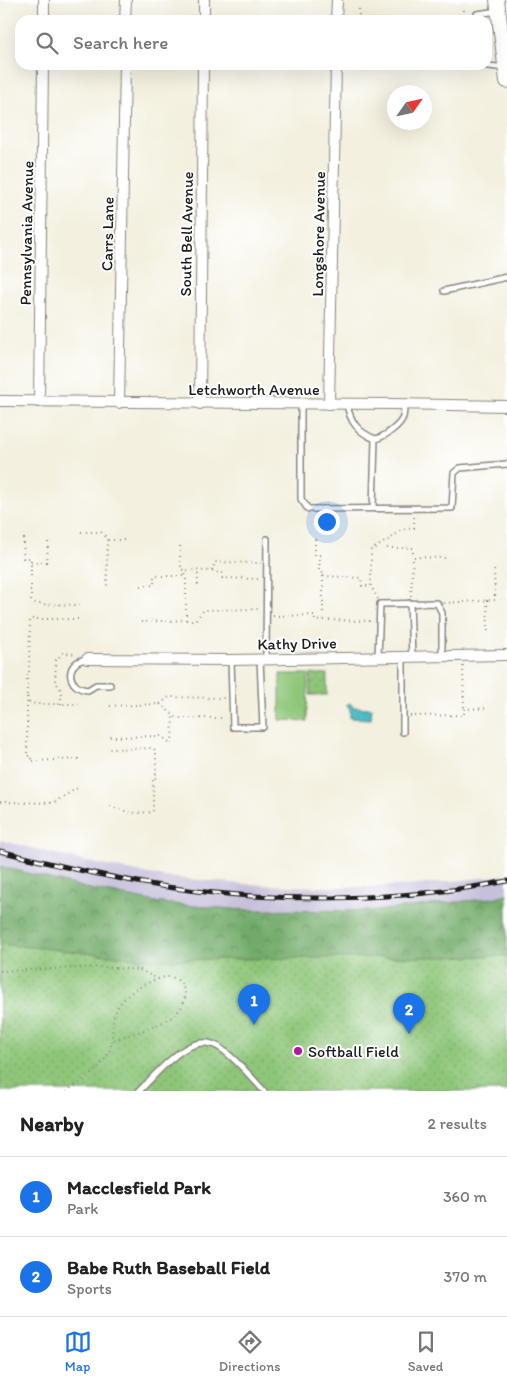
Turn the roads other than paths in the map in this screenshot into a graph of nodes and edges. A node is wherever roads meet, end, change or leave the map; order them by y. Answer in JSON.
{"nodes":[{"id":1,"x":44,"y":0,"type":"edge"},
{"id":2,"x":126,"y":0,"type":"edge"},
{"id":3,"x":204,"y":0,"type":"edge"},
{"id":4,"x":337,"y":0,"type":"edge"},
{"id":5,"x":498,"y":6,"type":"edge"},
{"id":6,"x":44,"y":15,"type":"edge"},
{"id":7,"x":126,"y":15,"type":"edge"},
{"id":8,"x":204,"y":15,"type":"edge"},
{"id":9,"x":336,"y":15,"type":"edge"},
{"id":10,"x":477,"y":15,"type":"edge"},
{"id":11,"x":492,"y":69,"type":"edge"},
{"id":12,"x":43,"y":70,"type":"edge"},
{"id":13,"x":125,"y":70,"type":"edge"},
{"id":14,"x":203,"y":70,"type":"edge"},
{"id":15,"x":336,"y":70,"type":"edge"},
{"id":16,"x":506,"y":75,"type":"edge"},
{"id":17,"x":507,"y":277,"type":"edge"},
{"id":18,"x":444,"y":291,"type":"dead end"},
{"id":19,"x":0,"y":401,"type":"edge"},
{"id":20,"x":39,"y":402,"type":"junction"},
{"id":21,"x":119,"y":403,"type":"junction"},
{"id":22,"x":200,"y":404,"type":"junction"},
{"id":23,"x":301,"y":404,"type":"junction"},
{"id":24,"x":329,"y":404,"type":"junction"},
{"id":25,"x":347,"y":404,"type":"junction"},
{"id":26,"x":404,"y":404,"type":"junction"},
{"id":27,"x":507,"y":406,"type":"edge"},
{"id":28,"x":375,"y":439,"type":"junction"},
{"id":29,"x":507,"y":464,"type":"edge"},
{"id":30,"x":374,"y":508,"type":"junction"},
{"id":31,"x":268,"y":538,"type":"dead end"},
{"id":32,"x":410,"y":603,"type":"junction"},
{"id":33,"x":507,"y":655,"type":"edge"},
{"id":34,"x":83,"y":656,"type":"joint"},
{"id":35,"x":442,"y":656,"type":"junction"},
{"id":36,"x":378,"y":657,"type":"junction"},
{"id":37,"x":407,"y":657,"type":"junction"},
{"id":38,"x":263,"y":659,"type":"junction"},
{"id":39,"x":230,"y":660,"type":"junction"},
{"id":40,"x":110,"y":685,"type":"dead end"},
{"id":41,"x":403,"y":732,"type":"dead end"},
{"id":42,"x":139,"y":1091,"type":"edge"},
{"id":43,"x":264,"y":1091,"type":"edge"}],
"edges":[{"from":1,"to":6,"type":"street"},
{"from":2,"to":7,"type":"street"},
{"from":3,"to":8,"type":"street"},
{"from":4,"to":9,"type":"street"},
{"from":5,"to":10,"type":"lane"},
{"from":5,"to":16,"type":"main road"},
{"from":11,"to":16,"type":"lane"},
{"from":12,"to":20,"type":"street","name":"Pennsylvania Avenue"},
{"from":13,"to":21,"type":"street","name":"Carrs Lane"},
{"from":14,"to":22,"type":"street","name":"South Bell Avenue"},
{"from":15,"to":24,"type":"street","name":"Longshore Avenue"},
{"from":17,"to":18,"type":"lane"},
{"from":19,"to":20,"type":"street","name":"Letchworth Avenue"},
{"from":20,"to":21,"type":"street","name":"Letchworth Avenue"},
{"from":21,"to":22,"type":"street","name":"Letchworth Avenue"},
{"from":22,"to":23,"type":"street","name":"Letchworth Avenue"},
{"from":23,"to":24,"type":"street","name":"Letchworth Avenue"},
{"from":23,"to":30,"type":"lane"},
{"from":24,"to":25,"type":"street","name":"Letchworth Avenue"},
{"from":25,"to":26,"type":"street","name":"Letchworth Avenue"},
{"from":25,"to":28,"type":"lane"},
{"from":26,"to":27,"type":"street","name":"Letchworth Avenue"},
{"from":26,"to":28,"type":"lane"},
{"from":28,"to":30,"type":"lane"},
{"from":29,"to":30,"type":"lane"},
{"from":31,"to":38,"type":"lane"},
{"from":32,"to":35,"type":"lane"},
{"from":32,"to":36,"type":"lane"},
{"from":32,"to":37,"type":"lane"},
{"from":33,"to":35,"type":"street","name":"Kathy Drive"},
{"from":34,"to":39,"type":"street","name":"Kathy Drive"},
{"from":34,"to":40,"type":"lane"},
{"from":35,"to":37,"type":"street","name":"Kathy Drive"},
{"from":36,"to":37,"type":"street","name":"Kathy Drive"},
{"from":36,"to":38,"type":"street","name":"Kathy Drive"},
{"from":37,"to":41,"type":"lane"},
{"from":38,"to":39,"type":"street","name":"Kathy Drive"},
{"from":38,"to":39,"type":"lane"},
{"from":42,"to":43,"type":"lane"}]}
